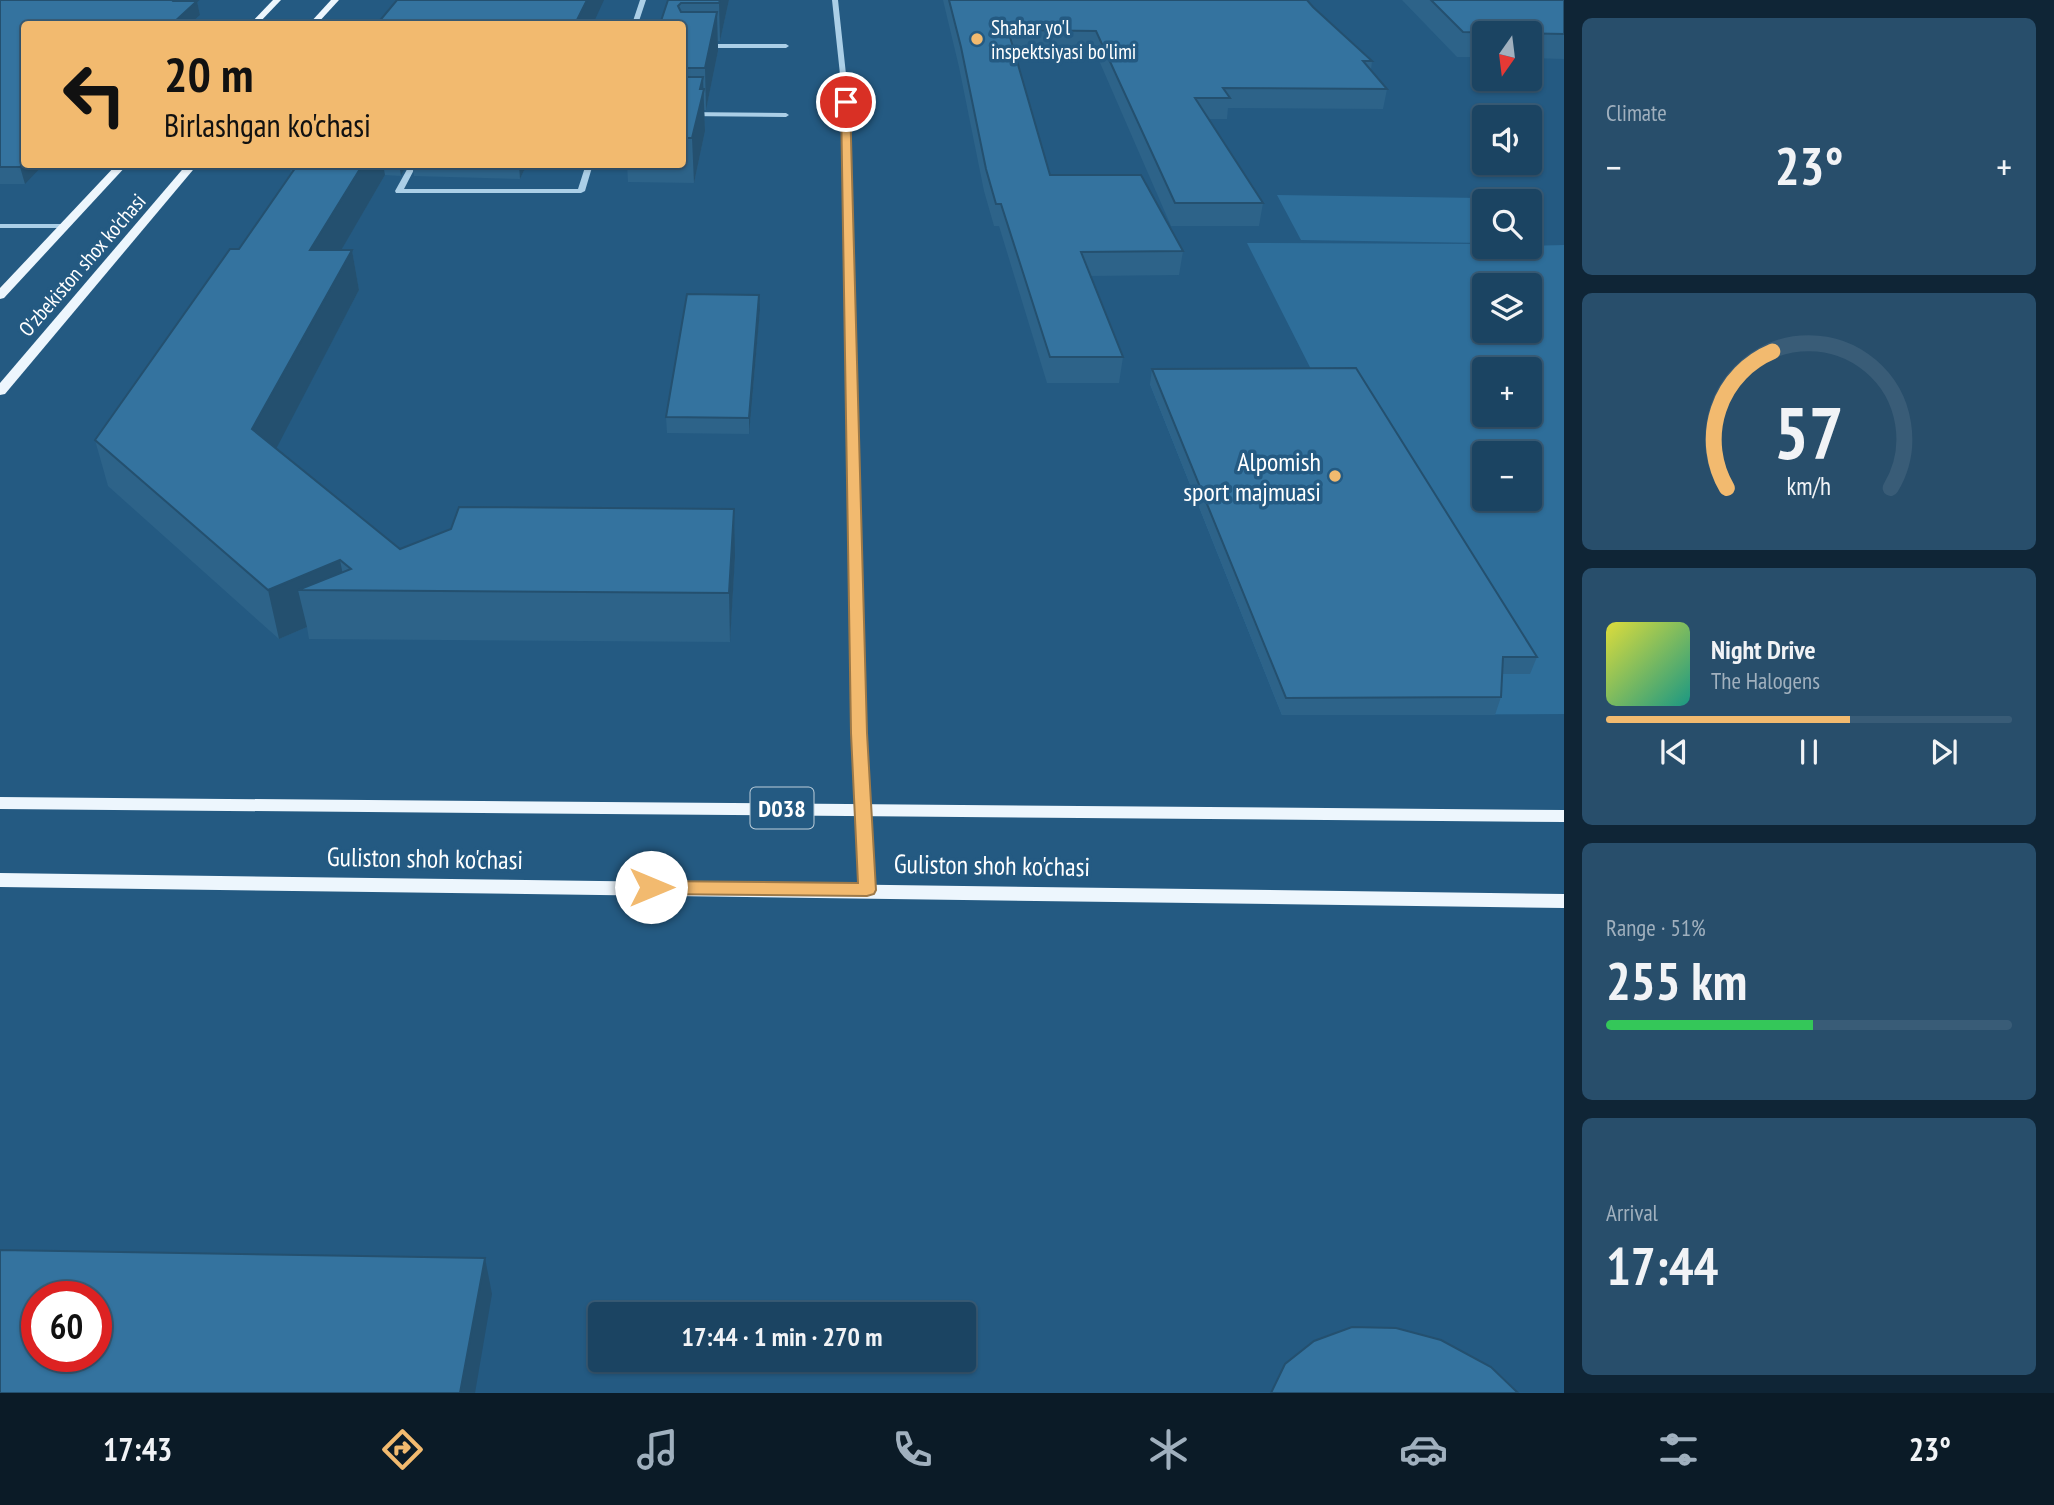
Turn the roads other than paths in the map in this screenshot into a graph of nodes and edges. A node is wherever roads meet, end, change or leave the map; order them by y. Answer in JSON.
{"nodes":[{"id":1,"x":277,"y":0,"type":"edge"},
{"id":2,"x":335,"y":0,"type":"edge"},
{"id":3,"x":643,"y":0,"type":"edge"},
{"id":4,"x":835,"y":0,"type":"edge"},
{"id":5,"x":257,"y":21,"type":"edge"},
{"id":6,"x":316,"y":21,"type":"edge"},
{"id":7,"x":636,"y":21,"type":"edge"},
{"id":8,"x":686,"y":46,"type":"edge"},
{"id":9,"x":786,"y":46,"type":"dead end"},
{"id":10,"x":686,"y":114,"type":"edge"},
{"id":11,"x":786,"y":115,"type":"dead end"},
{"id":12,"x":119,"y":168,"type":"edge"},
{"id":13,"x":191,"y":168,"type":"edge"},
{"id":14,"x":412,"y":168,"type":"edge"},
{"id":15,"x":589,"y":168,"type":"edge"},
{"id":16,"x":0,"y":226,"type":"edge"},
{"id":17,"x":65,"y":226,"type":"junction"},
{"id":18,"x":0,"y":295,"type":"edge"},
{"id":19,"x":0,"y":391,"type":"edge"},
{"id":20,"x":0,"y":803,"type":"edge"},
{"id":21,"x":862,"y":808,"type":"junction"},
{"id":22,"x":1564,"y":816,"type":"edge"},
{"id":23,"x":0,"y":880,"type":"edge"},
{"id":24,"x":867,"y":890,"type":"junction"},
{"id":25,"x":1564,"y":901,"type":"edge"}],
"edges":[{"from":1,"to":5,"type":"main road"},
{"from":2,"to":6,"type":"main road"},
{"from":3,"to":7,"type":"street"},
{"from":4,"to":21,"type":"street"},
{"from":8,"to":9,"type":"street"},
{"from":10,"to":11,"type":"street"},
{"from":12,"to":17,"type":"main road","name":"O'zbekiston shox ko'chasi"},
{"from":13,"to":19,"type":"main road","name":"O'zbekiston shox ko'chasi"},
{"from":14,"to":15,"type":"street"},
{"from":16,"to":17,"type":"street"},
{"from":17,"to":18,"type":"main road","name":"O'zbekiston shox ko'chasi"},
{"from":20,"to":21,"type":"main road","name":"Guliston shoh ko'chasi","number":"D038"},
{"from":21,"to":22,"type":"main road","name":"Guliston shoh ko'chasi","number":"D038"},
{"from":21,"to":24,"type":"street"},
{"from":23,"to":24,"type":"main road","name":"Guliston shoh ko'chasi"},
{"from":24,"to":25,"type":"main road","name":"Guliston shoh ko'chasi"}]}
